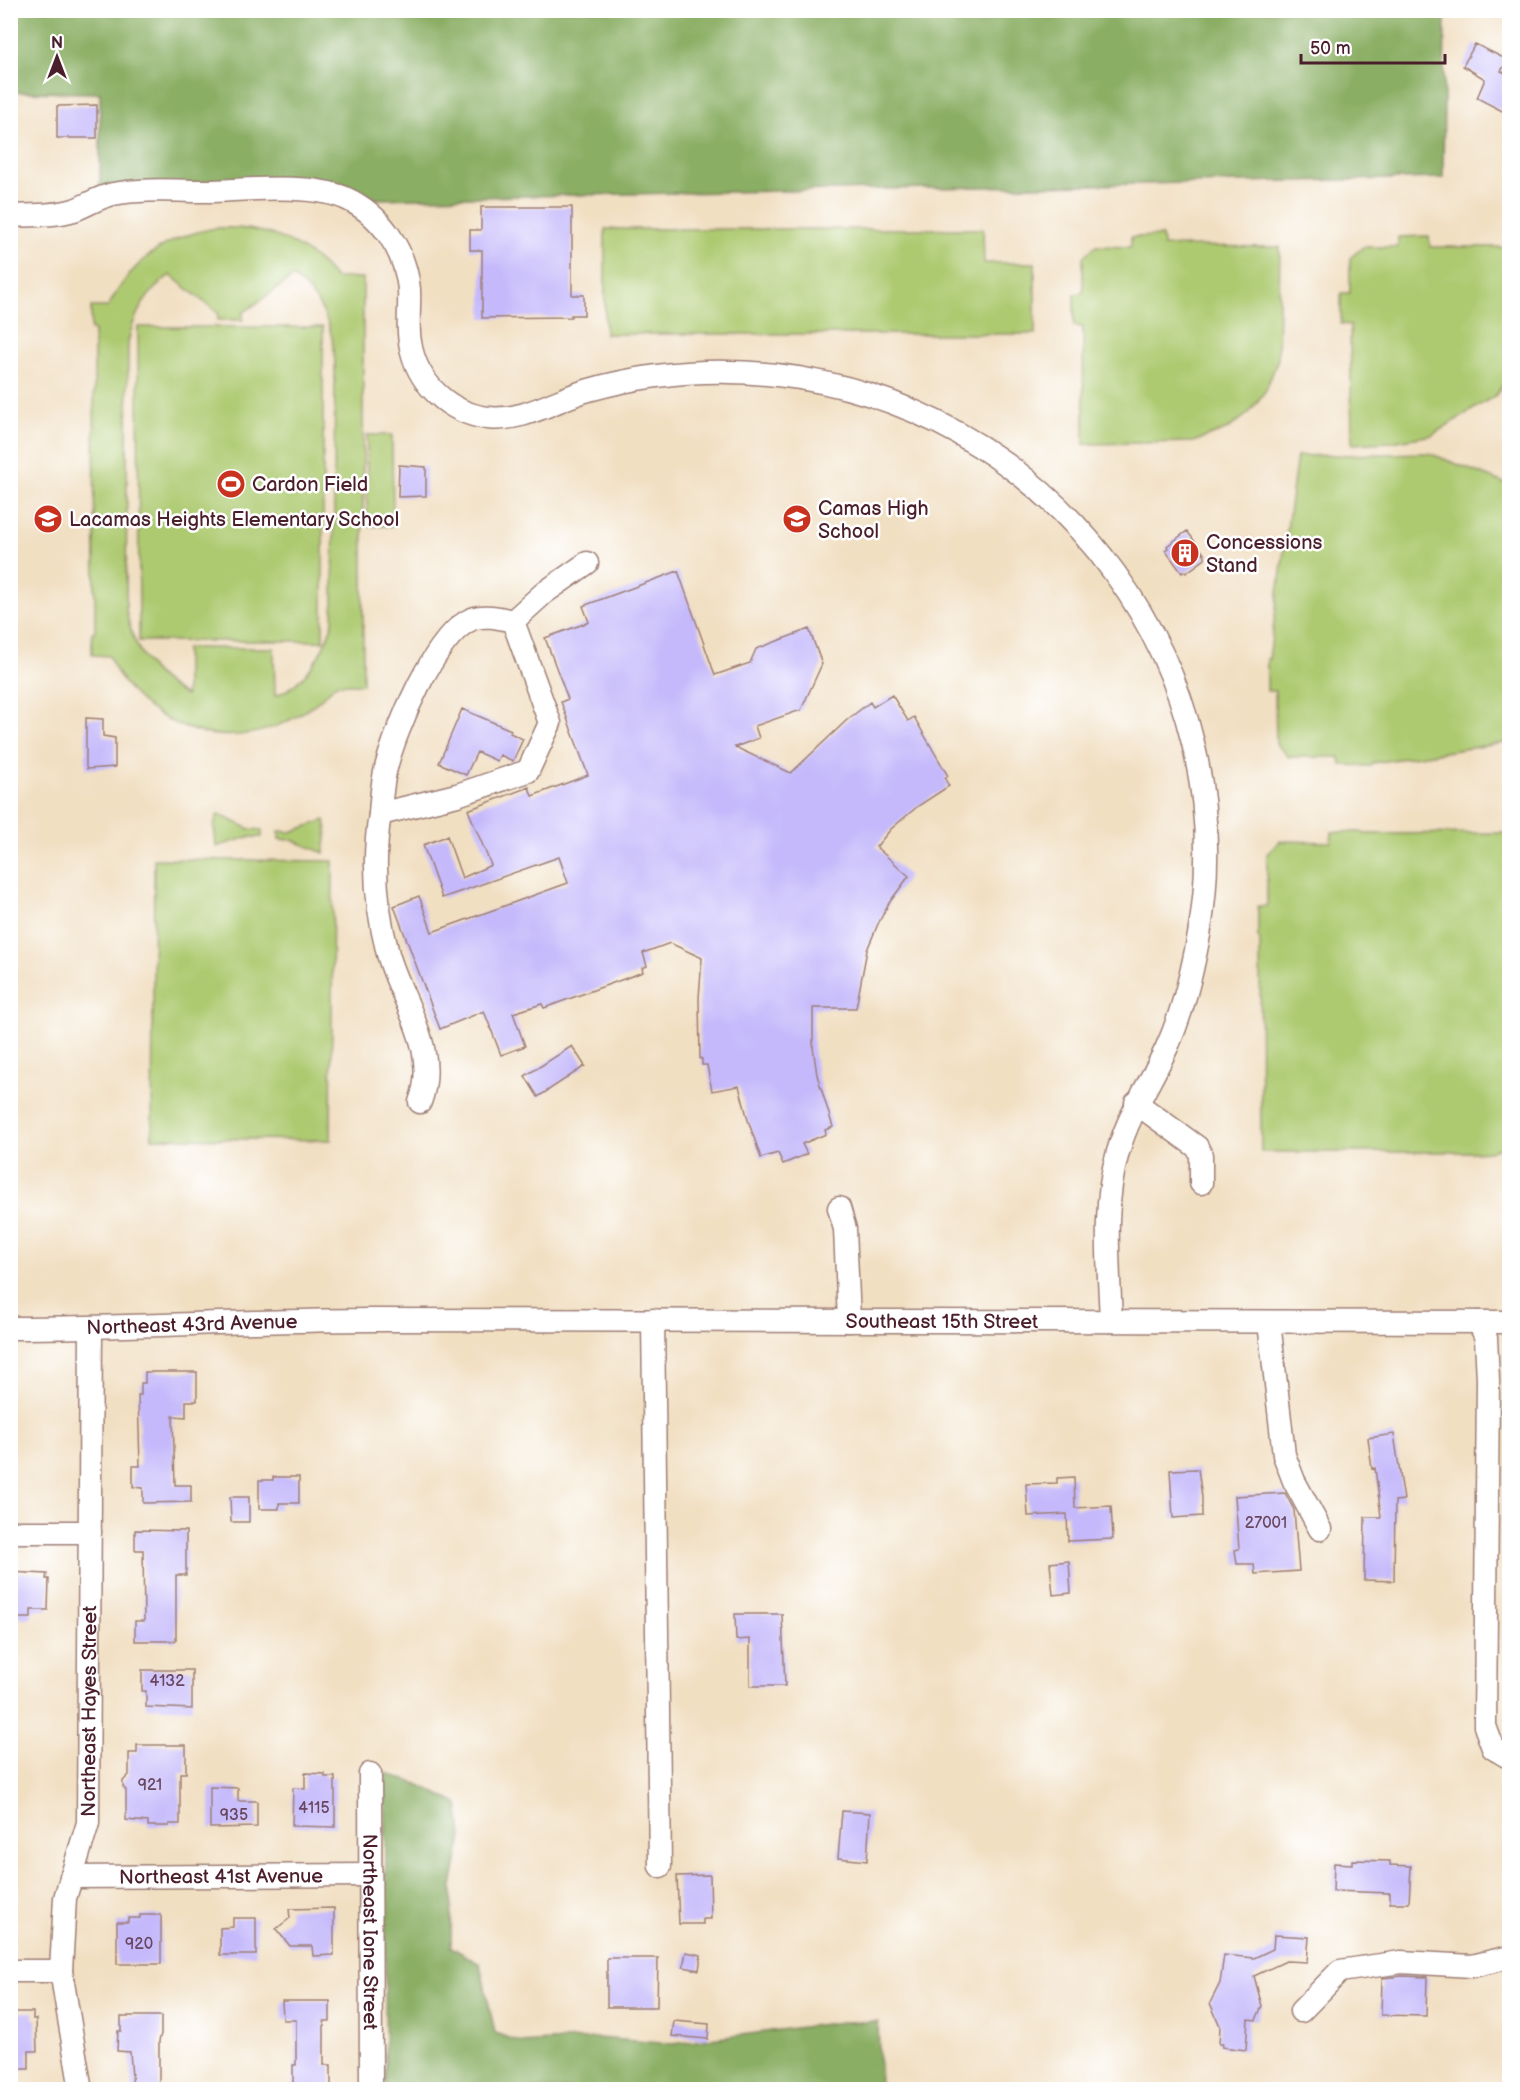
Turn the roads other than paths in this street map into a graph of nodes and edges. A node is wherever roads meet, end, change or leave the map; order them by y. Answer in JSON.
{"nodes":[{"id":1,"x":10,"y":216,"type":"edge"},
{"id":2,"x":587,"y":563,"type":"dead end"},
{"id":3,"x":513,"y":621,"type":"junction"},
{"id":4,"x":380,"y":814,"type":"junction"},
{"id":5,"x":420,"y":1102,"type":"dead end"},
{"id":6,"x":1136,"y":1103,"type":"junction"},
{"id":7,"x":1201,"y":1183,"type":"dead end"},
{"id":8,"x":839,"y":1208,"type":"dead end"},
{"id":9,"x":373,"y":1320,"type":"joint"},
{"id":10,"x":653,"y":1320,"type":"junction"},
{"id":11,"x":849,"y":1321,"type":"junction"},
{"id":12,"x":1111,"y":1321,"type":"junction"},
{"id":13,"x":1269,"y":1322,"type":"junction"},
{"id":14,"x":1479,"y":1322,"type":"junction"},
{"id":15,"x":1509,"y":1322,"type":"edge"},
{"id":16,"x":10,"y":1328,"type":"edge"},
{"id":17,"x":91,"y":1328,"type":"junction"},
{"id":18,"x":1320,"y":1529,"type":"dead end"},
{"id":19,"x":10,"y":1532,"type":"edge"},
{"id":20,"x":90,"y":1532,"type":"junction"},
{"id":21,"x":1509,"y":1758,"type":"edge"},
{"id":22,"x":370,"y":1774,"type":"dead end"},
{"id":23,"x":660,"y":1866,"type":"dead end"},
{"id":24,"x":369,"y":1875,"type":"junction"},
{"id":25,"x":71,"y":1877,"type":"junction"},
{"id":26,"x":1509,"y":1957,"type":"edge"},
{"id":27,"x":10,"y":1971,"type":"edge"},
{"id":28,"x":62,"y":1971,"type":"junction"},
{"id":29,"x":1301,"y":2011,"type":"dead end"},
{"id":30,"x":81,"y":2090,"type":"edge"},
{"id":31,"x":371,"y":2090,"type":"edge"}],
"edges":[{"from":1,"to":6,"type":"street"},
{"from":2,"to":3,"type":"street"},
{"from":3,"to":4,"type":"street"},
{"from":3,"to":4,"type":"street"},
{"from":4,"to":5,"type":"street"},
{"from":6,"to":7,"type":"street"},
{"from":6,"to":12,"type":"street"},
{"from":8,"to":11,"type":"street"},
{"from":9,"to":10,"type":"street","name":"Southeast 15th Street"},
{"from":9,"to":17,"type":"street","name":"Northeast 43rd Avenue"},
{"from":10,"to":11,"type":"street","name":"Southeast 15th Street"},
{"from":10,"to":23,"type":"street"},
{"from":11,"to":12,"type":"street","name":"Southeast 15th Street"},
{"from":12,"to":13,"type":"street","name":"Southeast 15th Street"},
{"from":13,"to":14,"type":"street","name":"Southeast 15th Street"},
{"from":13,"to":18,"type":"street"},
{"from":14,"to":15,"type":"street","name":"Southeast 15th Street"},
{"from":14,"to":21,"type":"street"},
{"from":16,"to":17,"type":"street","name":"Northeast 43rd Avenue"},
{"from":17,"to":20,"type":"street","name":"Northeast Hayes Street"},
{"from":19,"to":20,"type":"street"},
{"from":20,"to":25,"type":"street","name":"Northeast Hayes Street"},
{"from":22,"to":24,"type":"street","name":"Northeast Ione Street"},
{"from":24,"to":25,"type":"street","name":"Northeast 41st Avenue"},
{"from":24,"to":31,"type":"street","name":"Northeast Ione Street"},
{"from":25,"to":28,"type":"street","name":"Northeast Hayes Street"},
{"from":26,"to":29,"type":"street"},
{"from":27,"to":28,"type":"street"},
{"from":28,"to":30,"type":"street","name":"Northeast Hayes Street"}]}
